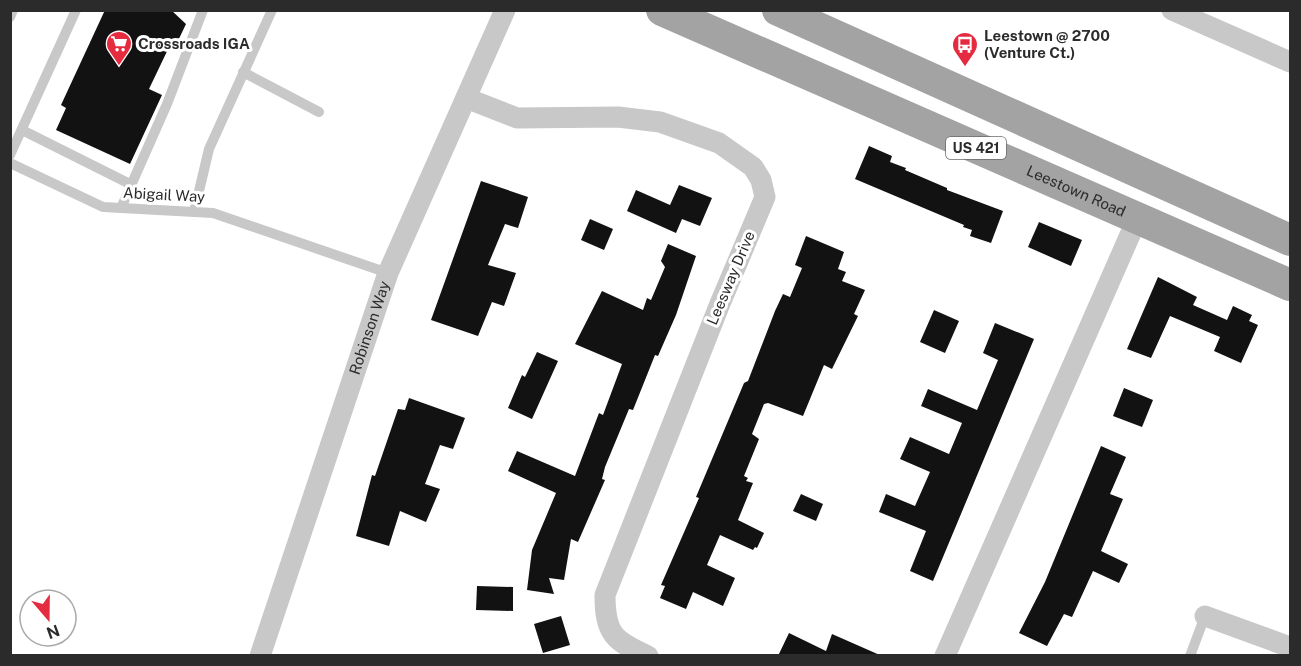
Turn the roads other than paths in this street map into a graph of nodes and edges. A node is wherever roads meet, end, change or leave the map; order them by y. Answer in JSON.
{"nodes":[{"id":1,"x":14,"y":10,"type":"edge"},
{"id":2,"x":76,"y":10,"type":"edge"},
{"id":3,"x":203,"y":10,"type":"edge"},
{"id":4,"x":272,"y":10,"type":"edge"},
{"id":5,"x":505,"y":10,"type":"edge"},
{"id":6,"x":662,"y":10,"type":"edge"},
{"id":7,"x":778,"y":10,"type":"edge"},
{"id":8,"x":1172,"y":10,"type":"edge"},
{"id":9,"x":10,"y":17,"type":"edge"},
{"id":10,"x":1290,"y":62,"type":"edge"},
{"id":11,"x":243,"y":72,"type":"junction"},
{"id":12,"x":466,"y":98,"type":"junction"},
{"id":13,"x":319,"y":112,"type":"dead end"},
{"id":14,"x":22,"y":129,"type":"junction"},
{"id":15,"x":10,"y":155,"type":"edge"},
{"id":16,"x":10,"y":163,"type":"edge"},
{"id":17,"x":130,"y":184,"type":"junction"},
{"id":18,"x":121,"y":208,"type":"junction"},
{"id":19,"x":194,"y":212,"type":"junction"},
{"id":20,"x":1137,"y":219,"type":"junction"},
{"id":21,"x":1290,"y":240,"type":"edge"},
{"id":22,"x":1290,"y":259,"type":"edge"},
{"id":23,"x":388,"y":273,"type":"junction"},
{"id":24,"x":1290,"y":285,"type":"edge"},
{"id":25,"x":1205,"y":616,"type":"joint"},
{"id":26,"x":1290,"y":647,"type":"edge"},
{"id":27,"x":260,"y":656,"type":"edge"},
{"id":28,"x":648,"y":656,"type":"edge"},
{"id":29,"x":945,"y":656,"type":"edge"},
{"id":30,"x":1190,"y":656,"type":"edge"}],
"edges":[{"from":1,"to":9,"type":"lane"},
{"from":2,"to":14,"type":"lane"},
{"from":3,"to":17,"type":"lane"},
{"from":4,"to":11,"type":"lane"},
{"from":5,"to":12,"type":"street","name":"Robinson Way"},
{"from":6,"to":20,"type":"main road","name":"Leestown Road","number":"US 421"},
{"from":7,"to":21,"type":"main road"},
{"from":8,"to":10,"type":"street"},
{"from":11,"to":13,"type":"lane"},
{"from":11,"to":19,"type":"lane"},
{"from":12,"to":23,"type":"street","name":"Robinson Way"},
{"from":12,"to":28,"type":"street","name":"Leesway Drive"},
{"from":14,"to":15,"type":"lane"},
{"from":14,"to":17,"type":"lane"},
{"from":16,"to":18,"type":"lane","name":"Abigail Way"},
{"from":17,"to":18,"type":"lane"},
{"from":18,"to":19,"type":"lane","name":"Abigail Way"},
{"from":19,"to":23,"type":"lane","name":"Abigail Way"},
{"from":20,"to":22,"type":"main road"},
{"from":20,"to":24,"type":"main road","name":"Leestown Road","number":"US 421"},
{"from":20,"to":29,"type":"street"},
{"from":23,"to":27,"type":"street","name":"Robinson Way"},
{"from":25,"to":26,"type":"street"},
{"from":25,"to":30,"type":"lane"}]}
